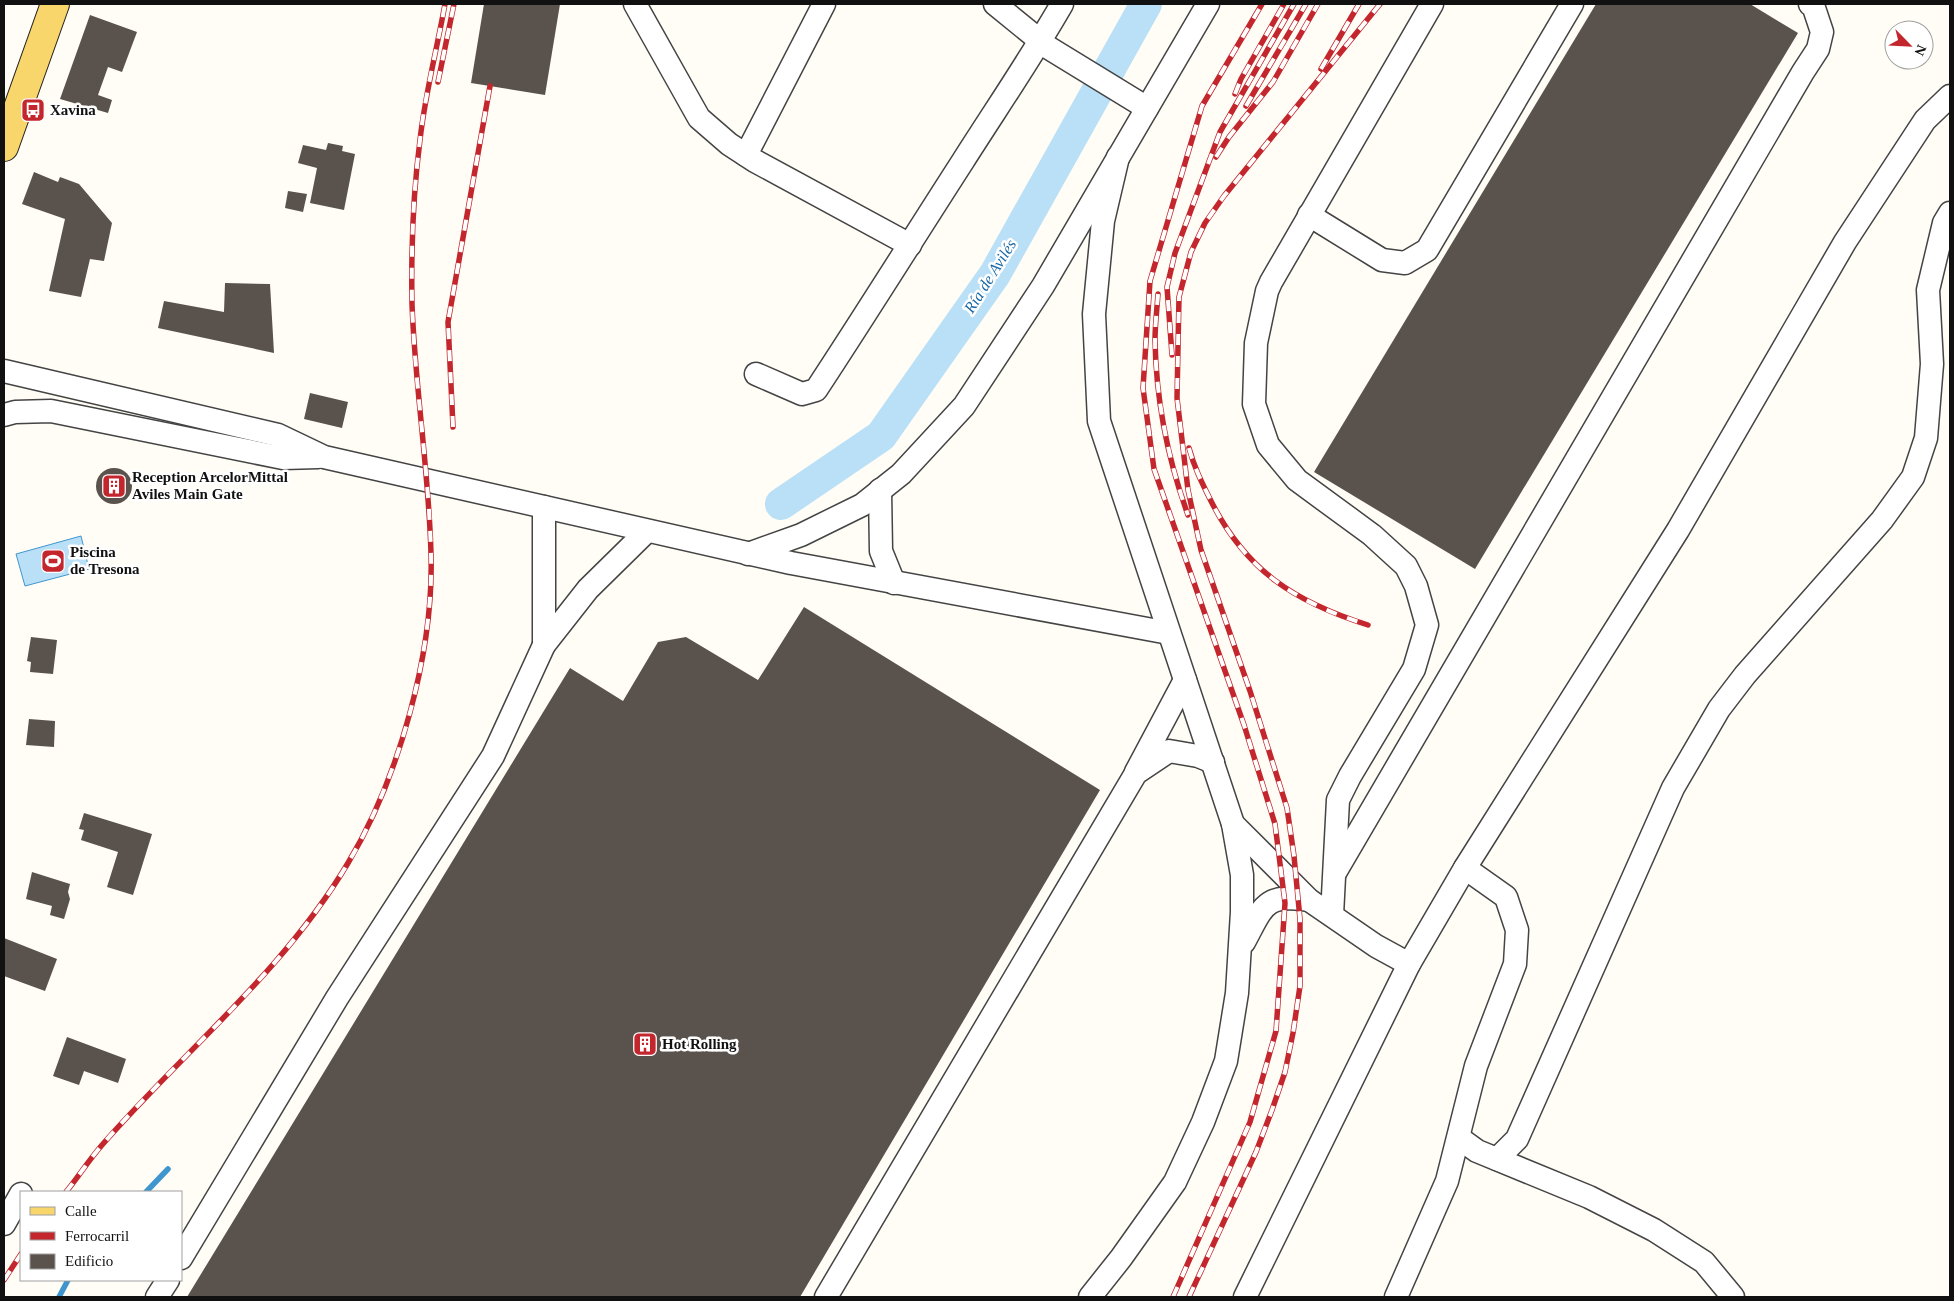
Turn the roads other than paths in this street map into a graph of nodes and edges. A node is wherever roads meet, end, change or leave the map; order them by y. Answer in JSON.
{"nodes":[{"id":1,"x":55,"y":4,"type":"edge"},
{"id":2,"x":635,"y":4,"type":"edge"},
{"id":3,"x":824,"y":4,"type":"edge"},
{"id":4,"x":995,"y":4,"type":"edge"},
{"id":5,"x":1062,"y":4,"type":"edge"},
{"id":6,"x":1208,"y":4,"type":"edge"},
{"id":7,"x":1432,"y":4,"type":"edge"},
{"id":8,"x":1572,"y":4,"type":"edge"},
{"id":9,"x":1810,"y":4,"type":"edge"},
{"id":10,"x":1044,"y":45,"type":"junction"},
{"id":11,"x":1950,"y":96,"type":"edge"},
{"id":12,"x":10,"y":104,"type":"edge"},
{"id":13,"x":1148,"y":108,"type":"junction"},
{"id":14,"x":4,"y":147,"type":"edge"},
{"id":15,"x":746,"y":155,"type":"junction"},
{"id":16,"x":1118,"y":157,"type":"junction"},
{"id":17,"x":1950,"y":213,"type":"edge"},
{"id":18,"x":1308,"y":215,"type":"junction"},
{"id":19,"x":910,"y":245,"type":"junction"},
{"id":20,"x":4,"y":372,"type":"edge"},
{"id":21,"x":756,"y":374,"type":"dead end"},
{"id":22,"x":4,"y":416,"type":"edge"},
{"id":23,"x":324,"y":457,"type":"junction"},
{"id":24,"x":880,"y":490,"type":"junction"},
{"id":25,"x":544,"y":507,"type":"junction"},
{"id":26,"x":647,"y":531,"type":"junction"},
{"id":27,"x":748,"y":554,"type":"junction"},
{"id":28,"x":894,"y":582,"type":"junction"},
{"id":29,"x":1169,"y":633,"type":"junction"},
{"id":30,"x":544,"y":645,"type":"junction"},
{"id":31,"x":1185,"y":680,"type":"junction"},
{"id":32,"x":1212,"y":762,"type":"junction"},
{"id":33,"x":1136,"y":772,"type":"junction"},
{"id":34,"x":1233,"y":824,"type":"junction"},
{"id":35,"x":1465,"y":868,"type":"junction"},
{"id":36,"x":1334,"y":875,"type":"junction"},
{"id":37,"x":1309,"y":900,"type":"junction"},
{"id":38,"x":1332,"y":915,"type":"junction"},
{"id":39,"x":1240,"y":950,"type":"junction"},
{"id":40,"x":1409,"y":964,"type":"junction"},
{"id":41,"x":1459,"y":1138,"type":"junction"},
{"id":42,"x":1497,"y":1159,"type":"junction"},
{"id":43,"x":20,"y":1197,"type":"edge"},
{"id":44,"x":4,"y":1224,"type":"edge"},
{"id":45,"x":182,"y":1256,"type":"edge"},
{"id":46,"x":167,"y":1281,"type":"edge"},
{"id":47,"x":158,"y":1297,"type":"edge"},
{"id":48,"x":826,"y":1297,"type":"edge"},
{"id":49,"x":1090,"y":1297,"type":"edge"},
{"id":50,"x":1245,"y":1297,"type":"edge"},
{"id":51,"x":1396,"y":1297,"type":"edge"},
{"id":52,"x":1733,"y":1297,"type":"edge"}],
"edges":[{"from":1,"to":12,"type":"main road"},
{"from":2,"to":15,"type":"street"},
{"from":3,"to":15,"type":"street"},
{"from":4,"to":10,"type":"street"},
{"from":5,"to":10,"type":"street"},
{"from":6,"to":13,"type":"street"},
{"from":7,"to":18,"type":"street"},
{"from":8,"to":18,"type":"street"},
{"from":9,"to":36,"type":"street"},
{"from":10,"to":13,"type":"street"},
{"from":10,"to":19,"type":"street"},
{"from":11,"to":35,"type":"street"},
{"from":12,"to":14,"type":"main road"},
{"from":13,"to":16,"type":"street"},
{"from":15,"to":19,"type":"street"},
{"from":16,"to":24,"type":"street"},
{"from":16,"to":29,"type":"street"},
{"from":17,"to":42,"type":"street"},
{"from":18,"to":36,"type":"street"},
{"from":19,"to":21,"type":"street"},
{"from":20,"to":23,"type":"street"},
{"from":22,"to":23,"type":"street"},
{"from":23,"to":25,"type":"street"},
{"from":24,"to":27,"type":"street"},
{"from":24,"to":28,"type":"street"},
{"from":25,"to":26,"type":"street"},
{"from":25,"to":30,"type":"street"},
{"from":26,"to":27,"type":"street"},
{"from":26,"to":30,"type":"street"},
{"from":27,"to":28,"type":"street"},
{"from":28,"to":29,"type":"street"},
{"from":29,"to":31,"type":"street"},
{"from":30,"to":45,"type":"street"},
{"from":31,"to":32,"type":"street"},
{"from":31,"to":33,"type":"street"},
{"from":32,"to":33,"type":"street"},
{"from":32,"to":34,"type":"street"},
{"from":33,"to":48,"type":"street"},
{"from":34,"to":37,"type":"street"},
{"from":34,"to":39,"type":"street"},
{"from":35,"to":40,"type":"street"},
{"from":35,"to":41,"type":"street"},
{"from":36,"to":38,"type":"street"},
{"from":37,"to":38,"type":"street"},
{"from":37,"to":39,"type":"street"},
{"from":38,"to":40,"type":"street"},
{"from":39,"to":49,"type":"street"},
{"from":40,"to":50,"type":"street"},
{"from":41,"to":42,"type":"street"},
{"from":41,"to":51,"type":"street"},
{"from":42,"to":52,"type":"street"},
{"from":43,"to":44,"type":"street"},
{"from":46,"to":47,"type":"street"}]}
